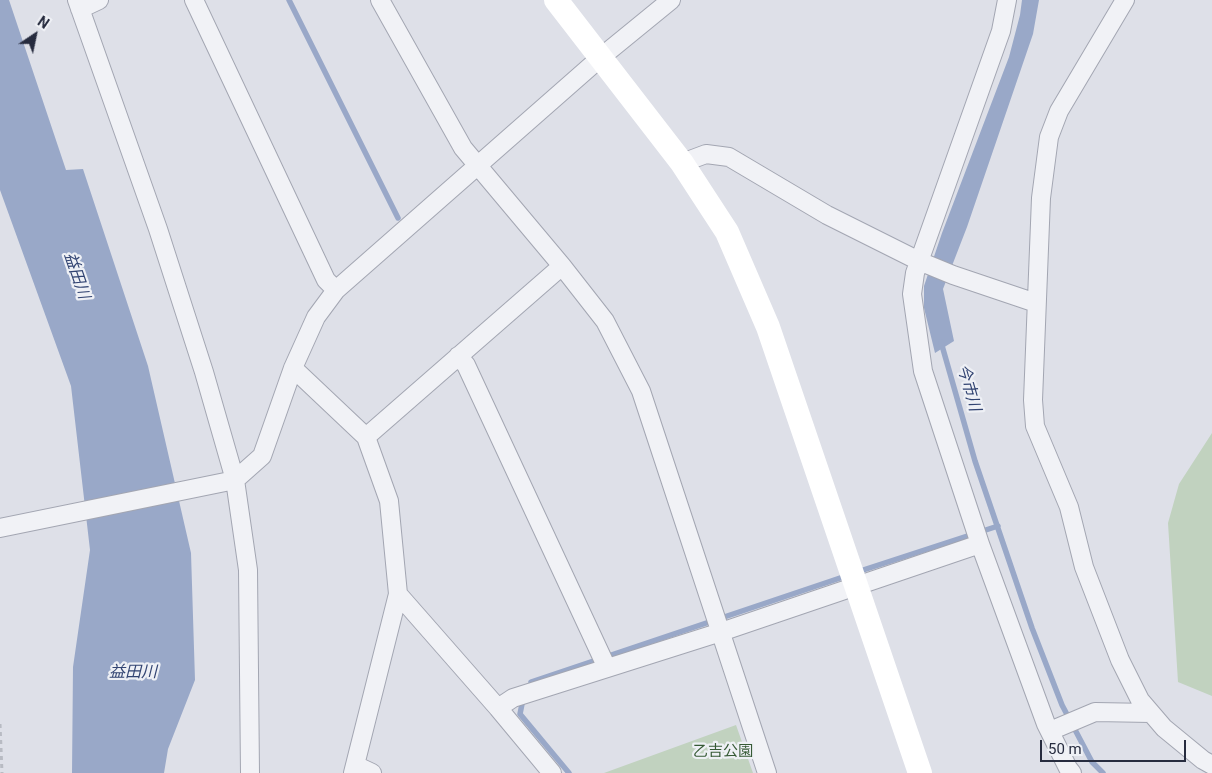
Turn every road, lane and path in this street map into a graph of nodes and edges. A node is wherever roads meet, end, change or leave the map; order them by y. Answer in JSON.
{"nodes":[{"id":1,"x":99,"y":0,"type":"edge"},
{"id":2,"x":194,"y":0,"type":"edge"},
{"id":3,"x":380,"y":0,"type":"edge"},
{"id":4,"x":556,"y":0,"type":"edge"},
{"id":5,"x":671,"y":0,"type":"edge"},
{"id":6,"x":1007,"y":0,"type":"edge"},
{"id":7,"x":1125,"y":0,"type":"edge"},
{"id":8,"x":78,"y":5,"type":"edge"},
{"id":9,"x":600,"y":58,"type":"junction"},
{"id":10,"x":682,"y":163,"type":"junction"},
{"id":11,"x":477,"y":167,"type":"junction"},
{"id":12,"x":925,"y":263,"type":"junction"},
{"id":13,"x":562,"y":266,"type":"junction"},
{"id":14,"x":336,"y":290,"type":"junction"},
{"id":15,"x":1036,"y":303,"type":"junction"},
{"id":16,"x":458,"y":356,"type":"junction"},
{"id":17,"x":293,"y":368,"type":"junction"},
{"id":18,"x":366,"y":437,"type":"junction"},
{"id":19,"x":235,"y":480,"type":"junction"},
{"id":20,"x":0,"y":528,"type":"edge"},
{"id":21,"x":980,"y":544,"type":"junction"},
{"id":22,"x":856,"y":585,"type":"junction"},
{"id":23,"x":398,"y":594,"type":"junction"},
{"id":24,"x":720,"y":632,"type":"junction"},
{"id":25,"x":607,"y":668,"type":"junction"},
{"id":26,"x":498,"y":708,"type":"junction"},
{"id":27,"x":1151,"y":713,"type":"junction"},
{"id":28,"x":0,"y":724,"type":"edge"},
{"id":29,"x":1054,"y":730,"type":"junction"},
{"id":30,"x":1212,"y":765,"type":"edge"},
{"id":31,"x":354,"y":769,"type":"edge"},
{"id":32,"x":2,"y":773,"type":"edge"},
{"id":33,"x":250,"y":773,"type":"edge"},
{"id":34,"x":372,"y":773,"type":"edge"},
{"id":35,"x":552,"y":773,"type":"edge"},
{"id":36,"x":767,"y":773,"type":"edge"},
{"id":37,"x":920,"y":773,"type":"edge"},
{"id":38,"x":1072,"y":773,"type":"edge"}],
"edges":[{"from":1,"to":8,"type":"street"},
{"from":2,"to":14,"type":"street"},
{"from":3,"to":11,"type":"street"},
{"from":4,"to":9,"type":"street"},
{"from":5,"to":9,"type":"street"},
{"from":6,"to":12,"type":"street"},
{"from":7,"to":15,"type":"street"},
{"from":8,"to":19,"type":"street"},
{"from":9,"to":10,"type":"street"},
{"from":9,"to":11,"type":"street"},
{"from":10,"to":12,"type":"street"},
{"from":10,"to":22,"type":"street"},
{"from":11,"to":13,"type":"street"},
{"from":11,"to":14,"type":"street"},
{"from":12,"to":15,"type":"street"},
{"from":12,"to":21,"type":"street"},
{"from":13,"to":16,"type":"street"},
{"from":13,"to":24,"type":"street"},
{"from":14,"to":17,"type":"street"},
{"from":15,"to":27,"type":"street"},
{"from":16,"to":18,"type":"street"},
{"from":16,"to":25,"type":"street"},
{"from":17,"to":18,"type":"street"},
{"from":17,"to":19,"type":"street"},
{"from":18,"to":23,"type":"street"},
{"from":19,"to":20,"type":"street"},
{"from":19,"to":33,"type":"street"},
{"from":21,"to":22,"type":"street"},
{"from":21,"to":29,"type":"street"},
{"from":22,"to":24,"type":"street"},
{"from":22,"to":37,"type":"street"},
{"from":23,"to":26,"type":"street"},
{"from":23,"to":31,"type":"street"},
{"from":24,"to":25,"type":"street"},
{"from":24,"to":36,"type":"street"},
{"from":25,"to":26,"type":"street"},
{"from":26,"to":35,"type":"street"},
{"from":27,"to":29,"type":"street"},
{"from":27,"to":30,"type":"street"},
{"from":28,"to":32,"type":"path"},
{"from":29,"to":38,"type":"street"},
{"from":31,"to":34,"type":"street"}]}
